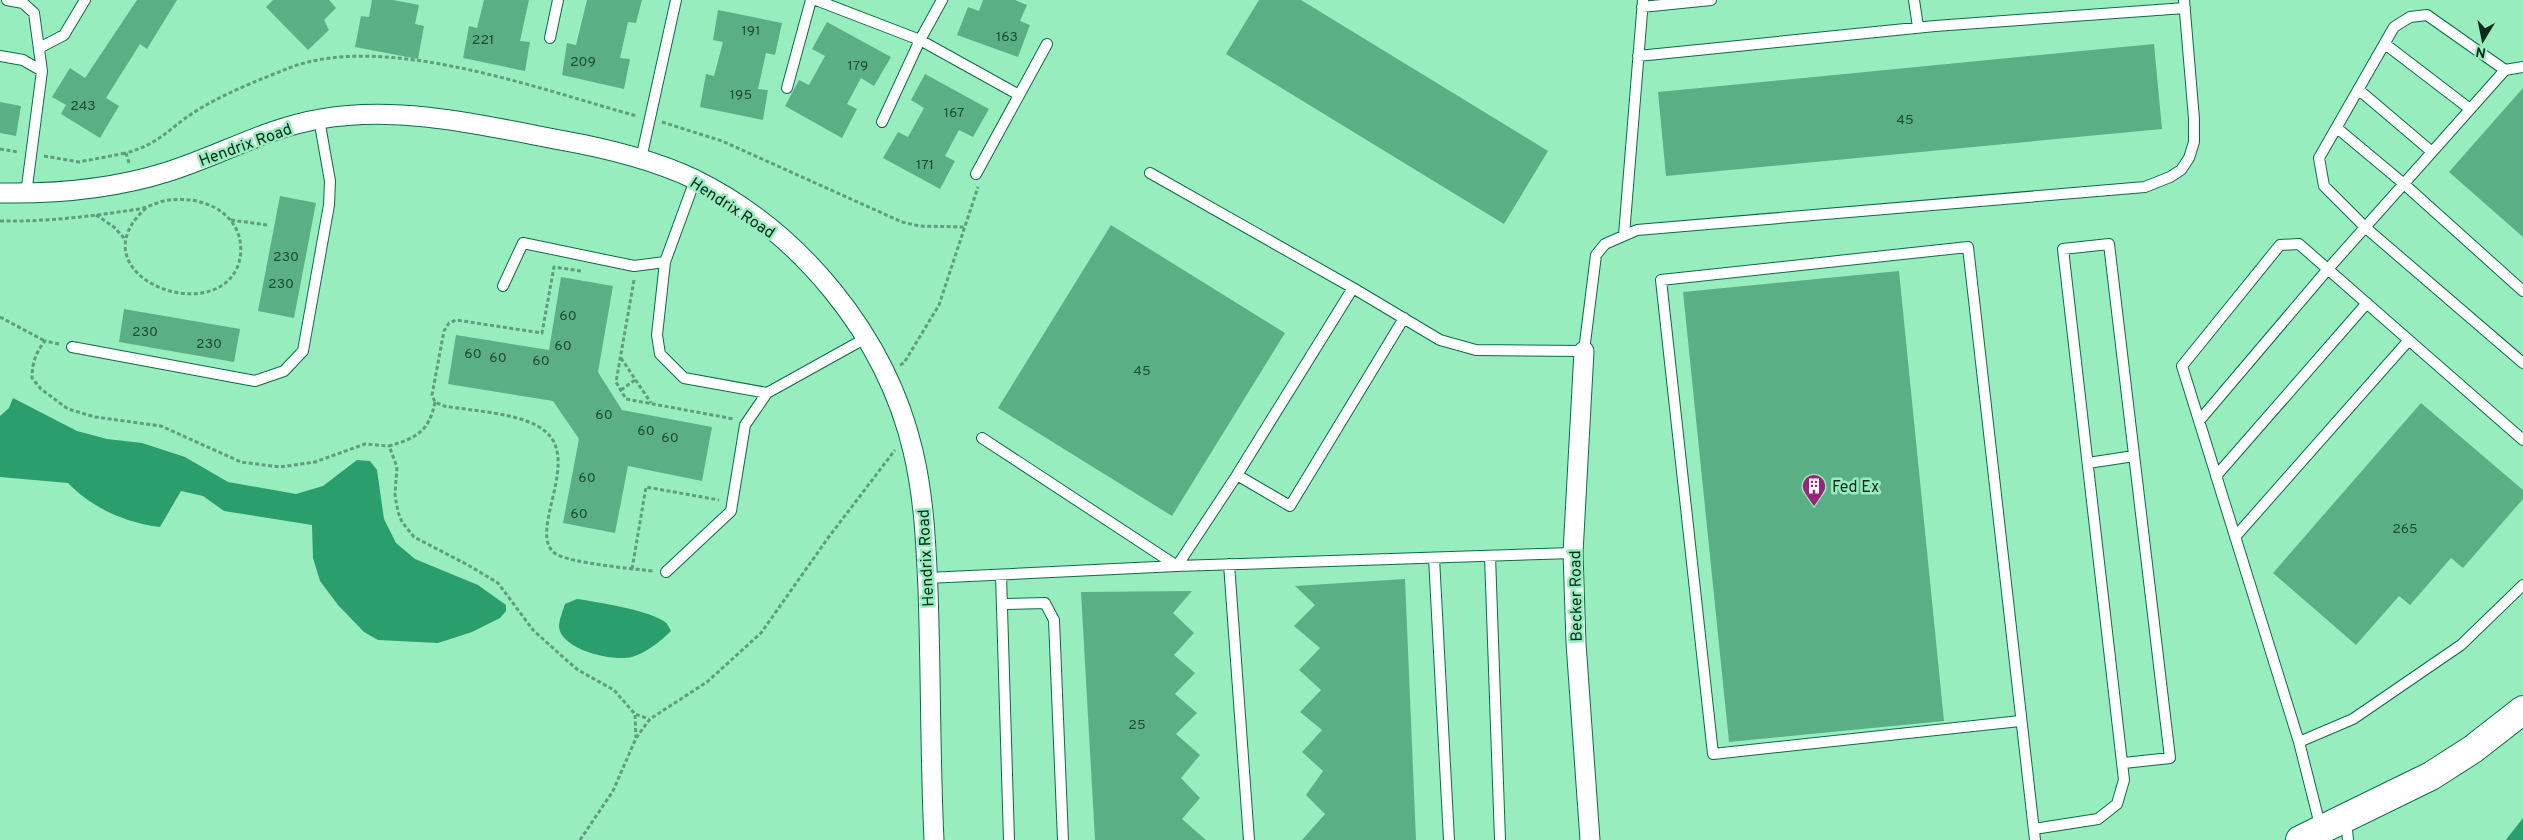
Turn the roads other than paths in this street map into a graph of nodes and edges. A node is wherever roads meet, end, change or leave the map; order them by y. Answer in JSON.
{"nodes":[{"id":1,"x":7,"y":0,"type":"edge"},
{"id":2,"x":85,"y":0,"type":"edge"},
{"id":3,"x":558,"y":0,"type":"edge"},
{"id":4,"x":676,"y":0,"type":"edge"},
{"id":5,"x":811,"y":0,"type":"edge"},
{"id":6,"x":816,"y":0,"type":"edge"},
{"id":7,"x":942,"y":0,"type":"edge"},
{"id":8,"x":1711,"y":0,"type":"edge"},
{"id":9,"x":1914,"y":0,"type":"edge"},
{"id":10,"x":1643,"y":3,"type":"edge"},
{"id":11,"x":2185,"y":4,"type":"edge"},
{"id":12,"x":1918,"y":27,"type":"junction"},
{"id":13,"x":550,"y":38,"type":"dead end"},
{"id":14,"x":920,"y":40,"type":"junction"},
{"id":15,"x":1047,"y":44,"type":"dead end"},
{"id":16,"x":2385,"y":44,"type":"junction"},
{"id":17,"x":39,"y":48,"type":"junction"},
{"id":18,"x":0,"y":56,"type":"edge"},
{"id":19,"x":1638,"y":56,"type":"junction"},
{"id":20,"x":2523,"y":68,"type":"edge"},
{"id":21,"x":2504,"y":70,"type":"junction"},
{"id":22,"x":42,"y":71,"type":"junction"},
{"id":23,"x":787,"y":88,"type":"dead end"},
{"id":24,"x":2359,"y":90,"type":"junction"},
{"id":25,"x":1019,"y":95,"type":"junction"},
{"id":26,"x":2470,"y":109,"type":"junction"},
{"id":27,"x":319,"y":118,"type":"junction"},
{"id":28,"x":882,"y":122,"type":"dead end"},
{"id":29,"x":2337,"y":128,"type":"junction"},
{"id":30,"x":2432,"y":152,"type":"junction"},
{"id":31,"x":641,"y":160,"type":"junction"},
{"id":32,"x":1150,"y":173,"type":"dead end"},
{"id":33,"x":976,"y":174,"type":"road end"},
{"id":34,"x":695,"y":180,"type":"junction"},
{"id":35,"x":2404,"y":184,"type":"junction"},
{"id":36,"x":0,"y":193,"type":"edge"},
{"id":37,"x":26,"y":194,"type":"junction"},
{"id":38,"x":2366,"y":228,"type":"junction"},
{"id":39,"x":1624,"y":235,"type":"junction"},
{"id":40,"x":665,"y":262,"type":"junction"},
{"id":41,"x":2328,"y":269,"type":"junction"},
{"id":42,"x":503,"y":286,"type":"dead end"},
{"id":43,"x":1354,"y":288,"type":"junction"},
{"id":44,"x":2523,"y":291,"type":"edge"},
{"id":45,"x":2367,"y":303,"type":"junction"},
{"id":46,"x":1404,"y":318,"type":"junction"},
{"id":47,"x":866,"y":338,"type":"junction"},
{"id":48,"x":2409,"y":340,"type":"junction"},
{"id":49,"x":72,"y":347,"type":"road end"},
{"id":50,"x":1584,"y":351,"type":"junction"},
{"id":51,"x":2523,"y":363,"type":"edge"},
{"id":52,"x":767,"y":393,"type":"junction"},
{"id":53,"x":2199,"y":421,"type":"junction"},
{"id":54,"x":982,"y":438,"type":"dead end"},
{"id":55,"x":2523,"y":440,"type":"edge"},
{"id":56,"x":2134,"y":456,"type":"junction"},
{"id":57,"x":2088,"y":463,"type":"junction"},
{"id":58,"x":1237,"y":475,"type":"junction"},
{"id":59,"x":2216,"y":476,"type":"junction"},
{"id":60,"x":2235,"y":537,"type":"junction"},
{"id":61,"x":1573,"y":553,"type":"junction"},
{"id":62,"x":1490,"y":556,"type":"junction"},
{"id":63,"x":1434,"y":558,"type":"junction"},
{"id":64,"x":1229,"y":564,"type":"junction"},
{"id":65,"x":1177,"y":566,"type":"junction"},
{"id":66,"x":666,"y":572,"type":"road end"},
{"id":67,"x":1001,"y":575,"type":"junction"},
{"id":68,"x":927,"y":578,"type":"junction"},
{"id":69,"x":2523,"y":586,"type":"edge"},
{"id":70,"x":1002,"y":604,"type":"junction"},
{"id":71,"x":2523,"y":710,"type":"edge"},
{"id":72,"x":2020,"y":721,"type":"junction"},
{"id":73,"x":2298,"y":742,"type":"junction"},
{"id":74,"x":2124,"y":763,"type":"junction"},
{"id":75,"x":2034,"y":829,"type":"junction"},
{"id":76,"x":2347,"y":830,"type":"edge"},
{"id":77,"x":2311,"y":835,"type":"edge"},
{"id":78,"x":934,"y":840,"type":"edge"},
{"id":79,"x":1009,"y":840,"type":"edge"},
{"id":80,"x":1063,"y":840,"type":"edge"},
{"id":81,"x":1249,"y":840,"type":"edge"},
{"id":82,"x":1449,"y":840,"type":"edge"},
{"id":83,"x":1500,"y":840,"type":"edge"},
{"id":84,"x":1590,"y":840,"type":"edge"},
{"id":85,"x":2035,"y":840,"type":"edge"}],
"edges":[{"from":1,"to":17,"type":"lane"},
{"from":2,"to":17,"type":"lane"},
{"from":3,"to":13,"type":"lane"},
{"from":4,"to":31,"type":"lane"},
{"from":5,"to":23,"type":"lane"},
{"from":6,"to":14,"type":"lane"},
{"from":7,"to":14,"type":"lane"},
{"from":8,"to":10,"type":"lane"},
{"from":9,"to":12,"type":"lane"},
{"from":10,"to":19,"type":"lane"},
{"from":11,"to":12,"type":"lane"},
{"from":11,"to":39,"type":"lane"},
{"from":12,"to":19,"type":"lane"},
{"from":14,"to":25,"type":"lane"},
{"from":14,"to":28,"type":"lane"},
{"from":15,"to":25,"type":"lane"},
{"from":16,"to":21,"type":"lane"},
{"from":16,"to":24,"type":"lane"},
{"from":16,"to":26,"type":"lane"},
{"from":17,"to":22,"type":"lane"},
{"from":18,"to":22,"type":"lane"},
{"from":19,"to":39,"type":"lane"},
{"from":20,"to":21,"type":"lane"},
{"from":21,"to":26,"type":"lane"},
{"from":22,"to":37,"type":"lane"},
{"from":24,"to":29,"type":"lane"},
{"from":24,"to":30,"type":"lane"},
{"from":25,"to":33,"type":"lane"},
{"from":26,"to":30,"type":"lane"},
{"from":27,"to":31,"type":"street","name":"Hendrix Road"},
{"from":27,"to":37,"type":"street","name":"Hendrix Road"},
{"from":27,"to":49,"type":"lane"},
{"from":29,"to":35,"type":"lane"},
{"from":29,"to":38,"type":"lane"},
{"from":30,"to":35,"type":"lane"},
{"from":31,"to":34,"type":"street","name":"Hendrix Road"},
{"from":32,"to":43,"type":"lane"},
{"from":34,"to":40,"type":"lane"},
{"from":34,"to":47,"type":"street","name":"Hendrix Road"},
{"from":35,"to":38,"type":"lane"},
{"from":35,"to":44,"type":"lane"},
{"from":36,"to":37,"type":"street","name":"Hendrix Road"},
{"from":38,"to":41,"type":"lane"},
{"from":38,"to":51,"type":"lane"},
{"from":39,"to":50,"type":"lane"},
{"from":40,"to":42,"type":"lane"},
{"from":40,"to":52,"type":"lane"},
{"from":41,"to":45,"type":"lane"},
{"from":41,"to":53,"type":"lane"},
{"from":41,"to":53,"type":"lane"},
{"from":43,"to":46,"type":"lane"},
{"from":43,"to":58,"type":"lane"},
{"from":45,"to":48,"type":"lane"},
{"from":45,"to":59,"type":"lane"},
{"from":46,"to":50,"type":"lane"},
{"from":46,"to":58,"type":"lane"},
{"from":47,"to":52,"type":"lane"},
{"from":47,"to":68,"type":"street","name":"Hendrix Road"},
{"from":48,"to":55,"type":"lane"},
{"from":48,"to":60,"type":"lane"},
{"from":50,"to":61,"type":"street","name":"Becker Road"},
{"from":52,"to":66,"type":"lane"},
{"from":53,"to":59,"type":"lane"},
{"from":54,"to":65,"type":"lane"},
{"from":56,"to":57,"type":"lane"},
{"from":56,"to":57,"type":"lane"},
{"from":56,"to":74,"type":"lane"},
{"from":57,"to":74,"type":"lane"},
{"from":58,"to":65,"type":"lane"},
{"from":59,"to":60,"type":"lane"},
{"from":60,"to":73,"type":"lane"},
{"from":61,"to":62,"type":"lane"},
{"from":61,"to":84,"type":"street","name":"Becker Road"},
{"from":62,"to":63,"type":"lane"},
{"from":62,"to":83,"type":"lane"},
{"from":63,"to":64,"type":"lane"},
{"from":63,"to":82,"type":"lane"},
{"from":64,"to":65,"type":"lane"},
{"from":64,"to":81,"type":"lane"},
{"from":65,"to":67,"type":"lane"},
{"from":67,"to":68,"type":"lane"},
{"from":67,"to":70,"type":"lane"},
{"from":68,"to":78,"type":"street","name":"Hendrix Road"},
{"from":69,"to":73,"type":"lane"},
{"from":70,"to":79,"type":"lane"},
{"from":70,"to":80,"type":"lane"},
{"from":71,"to":76,"type":"main road"},
{"from":72,"to":72,"type":"lane"},
{"from":72,"to":75,"type":"lane"},
{"from":73,"to":77,"type":"lane"},
{"from":74,"to":75,"type":"lane"},
{"from":75,"to":85,"type":"lane"},
{"from":76,"to":77,"type":"main road"}]}
